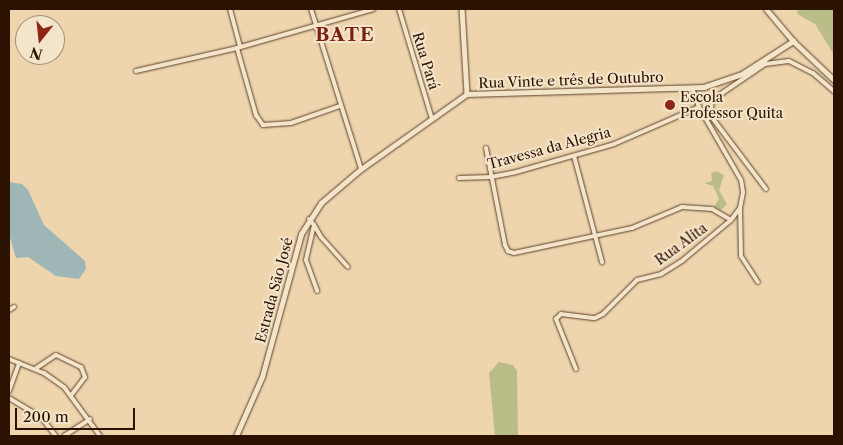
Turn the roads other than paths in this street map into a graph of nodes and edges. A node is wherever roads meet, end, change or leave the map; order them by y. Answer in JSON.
{"nodes":[{"id":1,"x":230,"y":9,"type":"edge"},
{"id":2,"x":312,"y":9,"type":"edge"},
{"id":3,"x":374,"y":9,"type":"edge"},
{"id":4,"x":399,"y":9,"type":"edge"},
{"id":5,"x":462,"y":9,"type":"edge"},
{"id":6,"x":766,"y":9,"type":"edge"},
{"id":7,"x":316,"y":26,"type":"junction"},
{"id":8,"x":793,"y":41,"type":"junction"},
{"id":9,"x":238,"y":48,"type":"junction"},
{"id":10,"x":136,"y":71,"type":"dead end"},
{"id":11,"x":834,"y":80,"type":"edge"},
{"id":12,"x":692,"y":88,"type":"junction"},
{"id":13,"x":834,"y":91,"type":"edge"},
{"id":14,"x":466,"y":94,"type":"junction"},
{"id":15,"x":340,"y":106,"type":"junction"},
{"id":16,"x":699,"y":107,"type":"junction"},
{"id":17,"x":432,"y":119,"type":"junction"},
{"id":18,"x":486,"y":148,"type":"dead end"},
{"id":19,"x":574,"y":156,"type":"junction"},
{"id":20,"x":361,"y":168,"type":"junction"},
{"id":21,"x":492,"y":177,"type":"junction"},
{"id":22,"x":459,"y":178,"type":"dead end"},
{"id":23,"x":766,"y":189,"type":"dead end"},
{"id":24,"x":740,"y":208,"type":"junction"},
{"id":25,"x":309,"y":219,"type":"junction"},
{"id":26,"x":731,"y":220,"type":"junction"},
{"id":27,"x":314,"y":225,"type":"junction"},
{"id":28,"x":595,"y":238,"type":"junction"},
{"id":29,"x":602,"y":262,"type":"dead end"},
{"id":30,"x":348,"y":267,"type":"dead end"},
{"id":31,"x":758,"y":282,"type":"dead end"},
{"id":32,"x":317,"y":290,"type":"dead end"},
{"id":33,"x":14,"y":307,"type":"dead end"},
{"id":34,"x":9,"y":310,"type":"edge"},
{"id":35,"x":9,"y":359,"type":"edge"},
{"id":36,"x":19,"y":363,"type":"junction"},
{"id":37,"x":35,"y":369,"type":"junction"},
{"id":38,"x":576,"y":370,"type":"dead end"},
{"id":39,"x":11,"y":378,"type":"edge"},
{"id":40,"x":9,"y":391,"type":"edge"},
{"id":41,"x":72,"y":394,"type":"junction"},
{"id":42,"x":9,"y":398,"type":"edge"},
{"id":43,"x":90,"y":419,"type":"junction"},
{"id":44,"x":56,"y":436,"type":"edge"},
{"id":45,"x":64,"y":436,"type":"edge"},
{"id":46,"x":100,"y":436,"type":"edge"},
{"id":47,"x":237,"y":436,"type":"edge"}],
"edges":[{"from":1,"to":9,"type":"street"},
{"from":2,"to":7,"type":"street"},
{"from":3,"to":7,"type":"street"},
{"from":4,"to":17,"type":"street","name":"Rua Pará"},
{"from":5,"to":14,"type":"street"},
{"from":6,"to":8,"type":"main road"},
{"from":7,"to":9,"type":"street"},
{"from":7,"to":15,"type":"street"},
{"from":8,"to":11,"type":"main road"},
{"from":8,"to":12,"type":"street","name":"Rua Vinte e três de Outubro"},
{"from":9,"to":10,"type":"street"},
{"from":9,"to":15,"type":"street"},
{"from":12,"to":14,"type":"street","name":"Rua Vinte e três de Outubro"},
{"from":12,"to":16,"type":"street"},
{"from":13,"to":23,"type":"street"},
{"from":14,"to":17,"type":"street","name":"Rua Vinte e três de Outubro"},
{"from":15,"to":20,"type":"street"},
{"from":16,"to":19,"type":"street","name":"Travessa da Alegria"},
{"from":16,"to":24,"type":"street"},
{"from":17,"to":20,"type":"street","name":"Rua Vinte e três de Outubro"},
{"from":18,"to":21,"type":"street"},
{"from":19,"to":21,"type":"street","name":"Travessa da Alegria"},
{"from":19,"to":28,"type":"street"},
{"from":20,"to":25,"type":"street","name":"Estrada São José"},
{"from":21,"to":22,"type":"street","name":"Travessa da Alegria"},
{"from":21,"to":28,"type":"street"},
{"from":24,"to":26,"type":"street","name":"Rua Alita"},
{"from":24,"to":31,"type":"street"},
{"from":25,"to":27,"type":"street"},
{"from":25,"to":47,"type":"street","name":"Estrada São José"},
{"from":26,"to":28,"type":"street"},
{"from":26,"to":38,"type":"street","name":"Rua Alita"},
{"from":27,"to":30,"type":"street"},
{"from":27,"to":32,"type":"street"},
{"from":28,"to":29,"type":"street"},
{"from":33,"to":34,"type":"street"},
{"from":35,"to":36,"type":"street"},
{"from":36,"to":37,"type":"street"},
{"from":36,"to":39,"type":"street"},
{"from":37,"to":41,"type":"street"},
{"from":37,"to":41,"type":"street"},
{"from":39,"to":40,"type":"street"},
{"from":41,"to":43,"type":"street"},
{"from":42,"to":44,"type":"street"},
{"from":43,"to":45,"type":"street"},
{"from":43,"to":46,"type":"street"}]}
